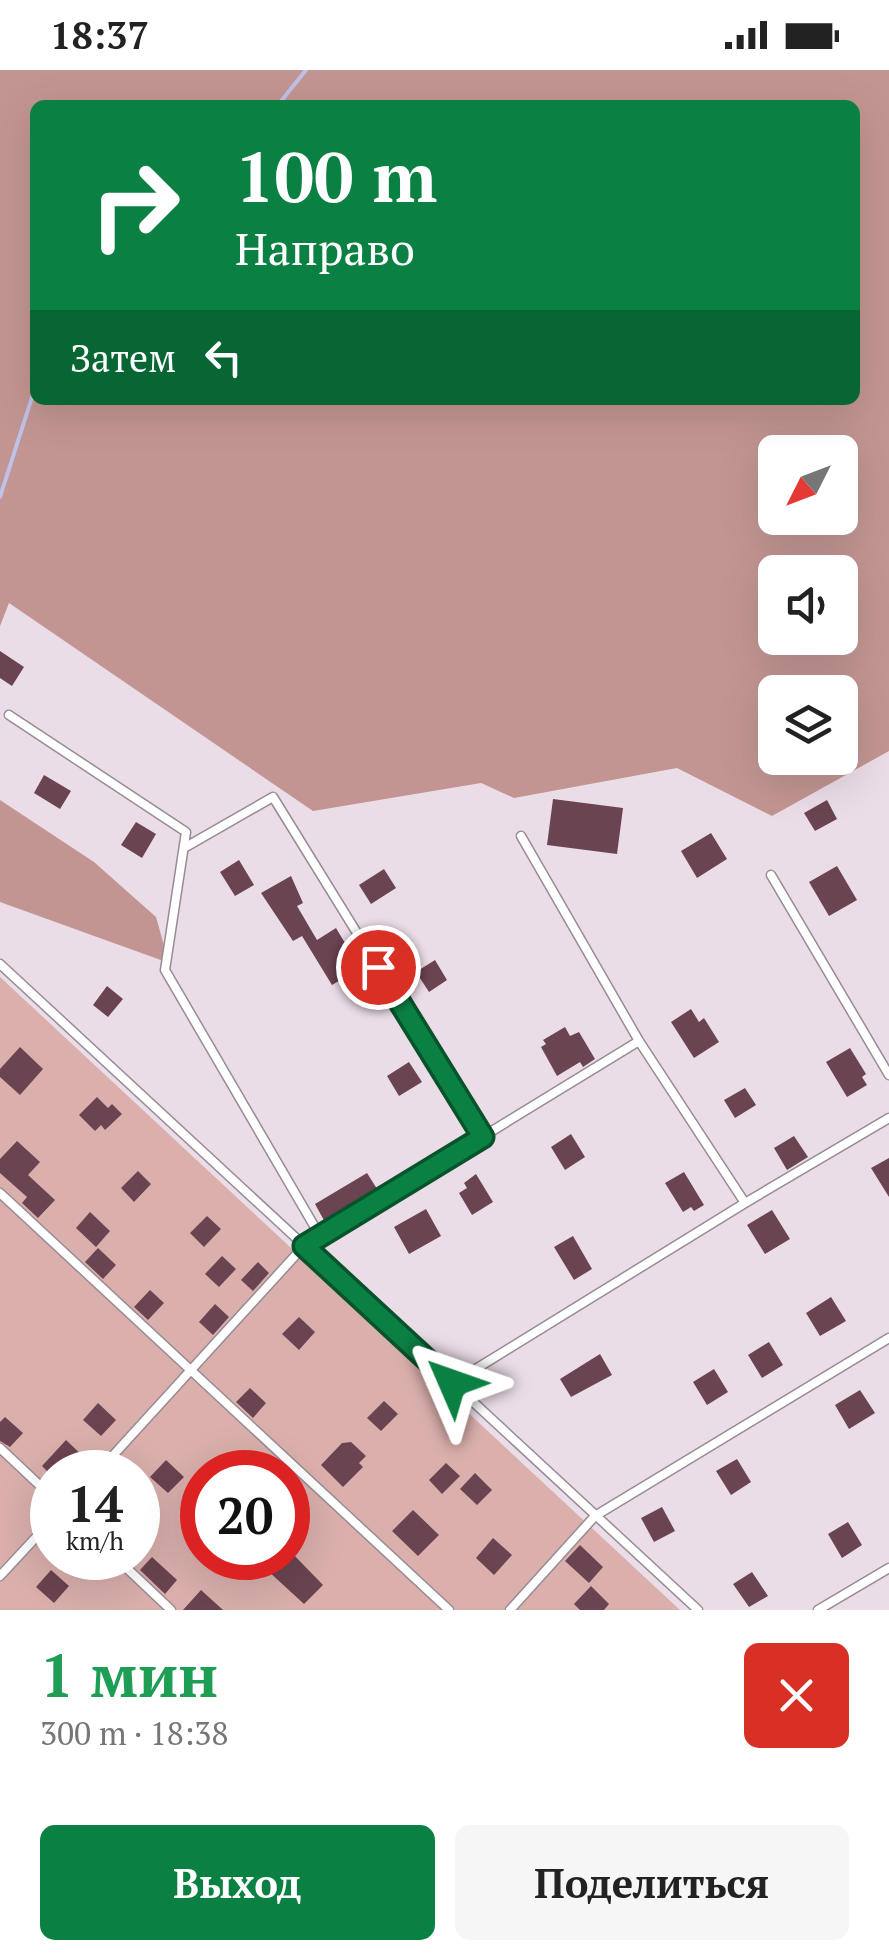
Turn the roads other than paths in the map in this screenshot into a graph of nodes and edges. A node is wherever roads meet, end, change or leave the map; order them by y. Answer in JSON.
{"nodes":[{"id":1,"x":9,"y":715,"type":"dead end"},
{"id":2,"x":522,"y":836,"type":"dead end"},
{"id":3,"x":184,"y":848,"type":"junction"},
{"id":4,"x":772,"y":875,"type":"dead end"},
{"id":5,"x":0,"y":964,"type":"edge"},
{"id":6,"x":639,"y":1041,"type":"junction"},
{"id":7,"x":889,"y":1075,"type":"edge"},
{"id":8,"x":889,"y":1118,"type":"edge"},
{"id":9,"x":483,"y":1137,"type":"junction"},
{"id":10,"x":0,"y":1193,"type":"edge"},
{"id":11,"x":744,"y":1204,"type":"junction"},
{"id":12,"x":320,"y":1236,"type":"junction"},
{"id":13,"x":304,"y":1246,"type":"junction"},
{"id":14,"x":889,"y":1338,"type":"edge"},
{"id":15,"x":192,"y":1372,"type":"junction"},
{"id":16,"x":452,"y":1383,"type":"junction"},
{"id":17,"x":0,"y":1448,"type":"edge"},
{"id":18,"x":119,"y":1450,"type":"edge"},
{"id":19,"x":30,"y":1476,"type":"edge"},
{"id":20,"x":595,"y":1516,"type":"junction"},
{"id":21,"x":30,"y":1544,"type":"edge"},
{"id":22,"x":889,"y":1568,"type":"edge"},
{"id":23,"x":0,"y":1576,"type":"edge"},
{"id":24,"x":140,"y":1580,"type":"edge"},
{"id":25,"x":172,"y":1610,"type":"edge"},
{"id":26,"x":449,"y":1610,"type":"edge"},
{"id":27,"x":510,"y":1610,"type":"edge"},
{"id":28,"x":698,"y":1610,"type":"edge"},
{"id":29,"x":818,"y":1610,"type":"edge"}],
"edges":[{"from":1,"to":3,"type":"lane"},
{"from":2,"to":6,"type":"lane"},
{"from":3,"to":9,"type":"lane"},
{"from":3,"to":12,"type":"lane"},
{"from":4,"to":7,"type":"lane"},
{"from":5,"to":13,"type":"lane"},
{"from":6,"to":9,"type":"lane"},
{"from":6,"to":11,"type":"lane"},
{"from":8,"to":11,"type":"lane"},
{"from":9,"to":12,"type":"lane"},
{"from":10,"to":15,"type":"lane"},
{"from":11,"to":16,"type":"lane"},
{"from":12,"to":13,"type":"lane"},
{"from":13,"to":15,"type":"lane"},
{"from":13,"to":16,"type":"lane"},
{"from":14,"to":20,"type":"lane"},
{"from":15,"to":18,"type":"lane"},
{"from":15,"to":26,"type":"lane"},
{"from":16,"to":20,"type":"lane"},
{"from":17,"to":19,"type":"lane"},
{"from":20,"to":27,"type":"lane"},
{"from":20,"to":28,"type":"lane"},
{"from":21,"to":23,"type":"lane"},
{"from":22,"to":29,"type":"lane"},
{"from":24,"to":25,"type":"lane"}]}
